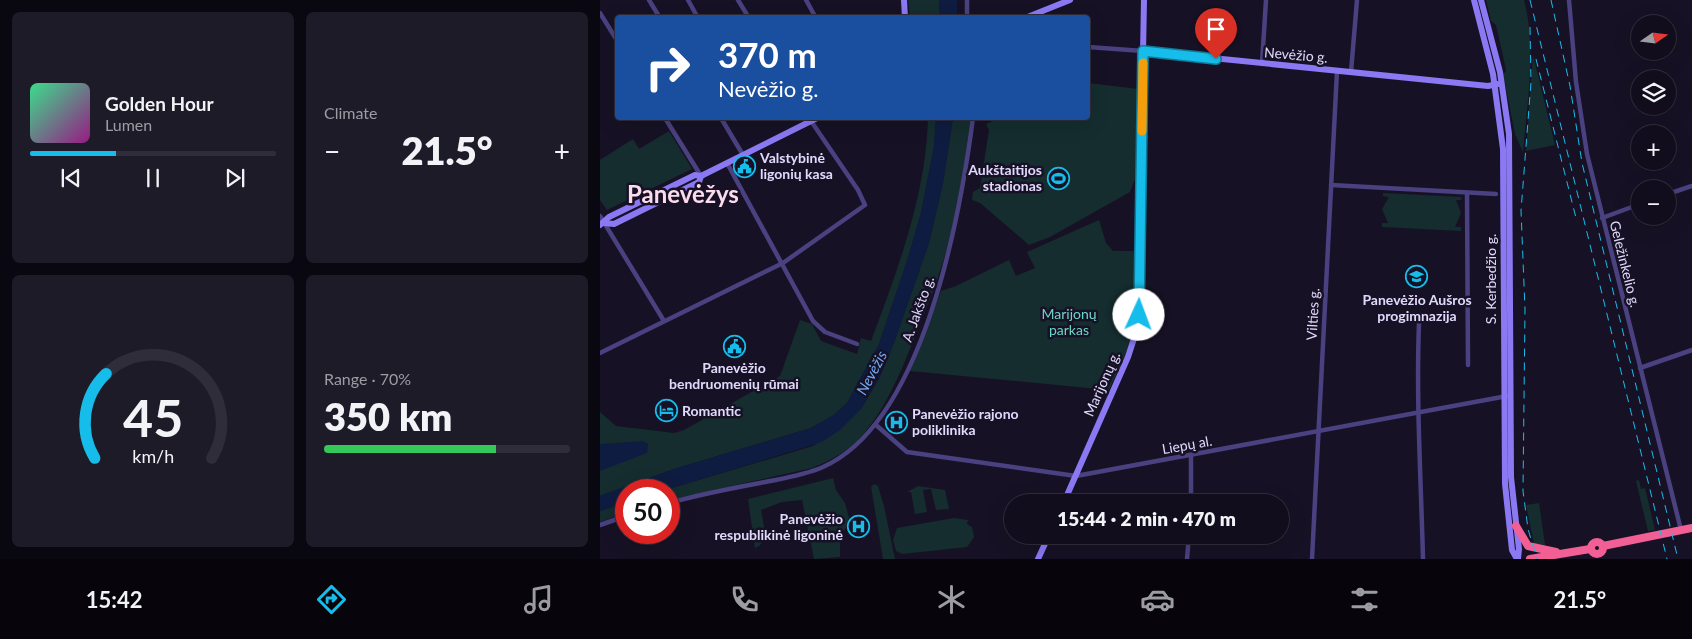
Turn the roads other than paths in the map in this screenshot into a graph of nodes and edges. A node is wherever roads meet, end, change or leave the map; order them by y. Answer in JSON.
{"nodes":[{"id":1,"x":649,"y":0,"type":"edge"},
{"id":2,"x":688,"y":0,"type":"edge"},
{"id":3,"x":738,"y":0,"type":"edge"},
{"id":4,"x":806,"y":0,"type":"edge"},
{"id":5,"x":904,"y":0,"type":"edge"},
{"id":6,"x":967,"y":0,"type":"edge"},
{"id":7,"x":1068,"y":0,"type":"edge"},
{"id":8,"x":1266,"y":0,"type":"edge"},
{"id":9,"x":1357,"y":0,"type":"edge"},
{"id":10,"x":1474,"y":0,"type":"edge"},
{"id":11,"x":1481,"y":0,"type":"edge"},
{"id":12,"x":1569,"y":0,"type":"edge"},
{"id":13,"x":1143,"y":2,"type":"edge"},
{"id":14,"x":600,"y":13,"type":"edge"},
{"id":15,"x":658,"y":15,"type":"edge"},
{"id":16,"x":696,"y":15,"type":"edge"},
{"id":17,"x":747,"y":15,"type":"edge"},
{"id":18,"x":814,"y":15,"type":"edge"},
{"id":19,"x":906,"y":15,"type":"edge"},
{"id":20,"x":967,"y":15,"type":"edge"},
{"id":21,"x":1032,"y":15,"type":"edge"},
{"id":22,"x":615,"y":37,"type":"edge"},
{"id":23,"x":1090,"y":47,"type":"edge"},
{"id":24,"x":1143,"y":51,"type":"junction"},
{"id":25,"x":1262,"y":64,"type":"junction"},
{"id":26,"x":1337,"y":71,"type":"junction"},
{"id":27,"x":1352,"y":72,"type":"junction"},
{"id":28,"x":1498,"y":84,"type":"junction"},
{"id":29,"x":665,"y":120,"type":"edge"},
{"id":30,"x":722,"y":120,"type":"edge"},
{"id":31,"x":812,"y":120,"type":"edge"},
{"id":32,"x":815,"y":120,"type":"edge"},
{"id":33,"x":973,"y":120,"type":"edge"},
{"id":34,"x":743,"y":155,"type":"junction"},
{"id":35,"x":727,"y":163,"type":"junction"},
{"id":36,"x":701,"y":176,"type":"junction"},
{"id":37,"x":1331,"y":185,"type":"junction"},
{"id":38,"x":1692,"y":186,"type":"edge"},
{"id":39,"x":1676,"y":191,"type":"edge"},
{"id":40,"x":1467,"y":193,"type":"junction"},
{"id":41,"x":1496,"y":194,"type":"dead end"},
{"id":42,"x":1631,"y":207,"type":"edge"},
{"id":43,"x":600,"y":216,"type":"edge"},
{"id":44,"x":1602,"y":218,"type":"junction"},
{"id":45,"x":602,"y":224,"type":"edge"},
{"id":46,"x":783,"y":263,"type":"junction"},
{"id":47,"x":664,"y":321,"type":"junction"},
{"id":48,"x":1419,"y":323,"type":"dead end"},
{"id":49,"x":857,"y":344,"type":"dead end"},
{"id":50,"x":1692,"y":350,"type":"edge"},
{"id":51,"x":600,"y":353,"type":"edge"},
{"id":52,"x":1468,"y":365,"type":"dead end"},
{"id":53,"x":1640,"y":368,"type":"junction"},
{"id":54,"x":1508,"y":396,"type":"junction"},
{"id":55,"x":1420,"y":412,"type":"junction"},
{"id":56,"x":876,"y":425,"type":"junction"},
{"id":57,"x":1318,"y":433,"type":"junction"},
{"id":58,"x":1190,"y":456,"type":"junction"},
{"id":59,"x":1076,"y":476,"type":"junction"},
{"id":60,"x":1068,"y":494,"type":"edge"},
{"id":61,"x":1191,"y":494,"type":"edge"},
{"id":62,"x":680,"y":501,"type":"edge"},
{"id":63,"x":615,"y":520,"type":"edge"},
{"id":64,"x":600,"y":525,"type":"edge"},
{"id":65,"x":1516,"y":526,"type":"junction"},
{"id":66,"x":1692,"y":528,"type":"edge"},
{"id":67,"x":1681,"y":530,"type":"junction"},
{"id":68,"x":1045,"y":544,"type":"edge"},
{"id":69,"x":1188,"y":544,"type":"edge"},
{"id":70,"x":1563,"y":553,"type":"junction"},
{"id":71,"x":1546,"y":558,"type":"edge"},
{"id":72,"x":1038,"y":559,"type":"edge"},
{"id":73,"x":1187,"y":559,"type":"edge"},
{"id":74,"x":1312,"y":559,"type":"edge"},
{"id":75,"x":1423,"y":559,"type":"edge"},
{"id":76,"x":1517,"y":559,"type":"edge"},
{"id":77,"x":1530,"y":559,"type":"edge"}],
"edges":[{"from":1,"to":15,"type":"street"},
{"from":2,"to":16,"type":"street"},
{"from":3,"to":17,"type":"street"},
{"from":4,"to":18,"type":"street"},
{"from":5,"to":19,"type":"main road"},
{"from":6,"to":20,"type":"street"},
{"from":7,"to":21,"type":"main road"},
{"from":8,"to":25,"type":"street"},
{"from":9,"to":27,"type":"street"},
{"from":10,"to":28,"type":"main road","name":"S. Kerbedžio g."},
{"from":11,"to":28,"type":"main road","name":"S. Kerbedžio g."},
{"from":12,"to":44,"type":"street","name":"Geležinkelio g."},
{"from":13,"to":24,"type":"main road","name":"Marijonų g."},
{"from":14,"to":22,"type":"street"},
{"from":23,"to":24,"type":"street","name":"Nevėžio g."},
{"from":24,"to":25,"type":"main road","name":"Nevėžio g."},
{"from":24,"to":59,"type":"main road","name":"Marijonų g."},
{"from":25,"to":26,"type":"main road","name":"Nevėžio g."},
{"from":26,"to":27,"type":"main road","name":"Nevėžio g."},
{"from":26,"to":37,"type":"street","name":"Vilties g."},
{"from":27,"to":28,"type":"main road","name":"Nevėžio g."},
{"from":28,"to":54,"type":"main road","name":"S. Kerbedžio g."},
{"from":29,"to":36,"type":"street"},
{"from":30,"to":34,"type":"street"},
{"from":31,"to":34,"type":"main road"},
{"from":32,"to":46,"type":"street"},
{"from":33,"to":56,"type":"street","name":"A. Jakšto g."},
{"from":34,"to":35,"type":"main road"},
{"from":35,"to":36,"type":"main road"},
{"from":35,"to":46,"type":"street"},
{"from":36,"to":45,"type":"main road"},
{"from":37,"to":40,"type":"street"},
{"from":37,"to":57,"type":"street","name":"Vilties g."},
{"from":38,"to":39,"type":"street"},
{"from":40,"to":41,"type":"street"},
{"from":40,"to":52,"type":"street"},
{"from":42,"to":44,"type":"street"},
{"from":43,"to":45,"type":"street"},
{"from":44,"to":53,"type":"street","name":"Geležinkelio g."},
{"from":45,"to":47,"type":"street"},
{"from":46,"to":47,"type":"street"},
{"from":46,"to":49,"type":"street"},
{"from":47,"to":51,"type":"street"},
{"from":48,"to":55,"type":"street"},
{"from":50,"to":53,"type":"street"},
{"from":53,"to":67,"type":"street","name":"Geležinkelio g."},
{"from":54,"to":55,"type":"street","name":"Liepų al."},
{"from":54,"to":65,"type":"main road","name":"S. Kerbedžio g."},
{"from":54,"to":76,"type":"main road","name":"S. Kerbedžio g."},
{"from":55,"to":57,"type":"street","name":"Liepų al."},
{"from":55,"to":75,"type":"street"},
{"from":56,"to":59,"type":"street","name":"Liepų al."},
{"from":56,"to":62,"type":"street","name":"A. Jakšto g."},
{"from":57,"to":58,"type":"street","name":"Liepų al."},
{"from":57,"to":74,"type":"street","name":"Vilties g."},
{"from":58,"to":59,"type":"street","name":"Liepų al."},
{"from":58,"to":61,"type":"street"},
{"from":59,"to":60,"type":"main road","name":"Marijonų g."},
{"from":63,"to":64,"type":"street"},
{"from":65,"to":70,"type":"highway"},
{"from":65,"to":76,"type":"main road","name":"S. Kerbedžio g."},
{"from":66,"to":67,"type":"highway"},
{"from":67,"to":70,"type":"highway"},
{"from":68,"to":72,"type":"main road"},
{"from":69,"to":73,"type":"street"},
{"from":70,"to":71,"type":"highway"},
{"from":71,"to":77,"type":"highway"}]}
